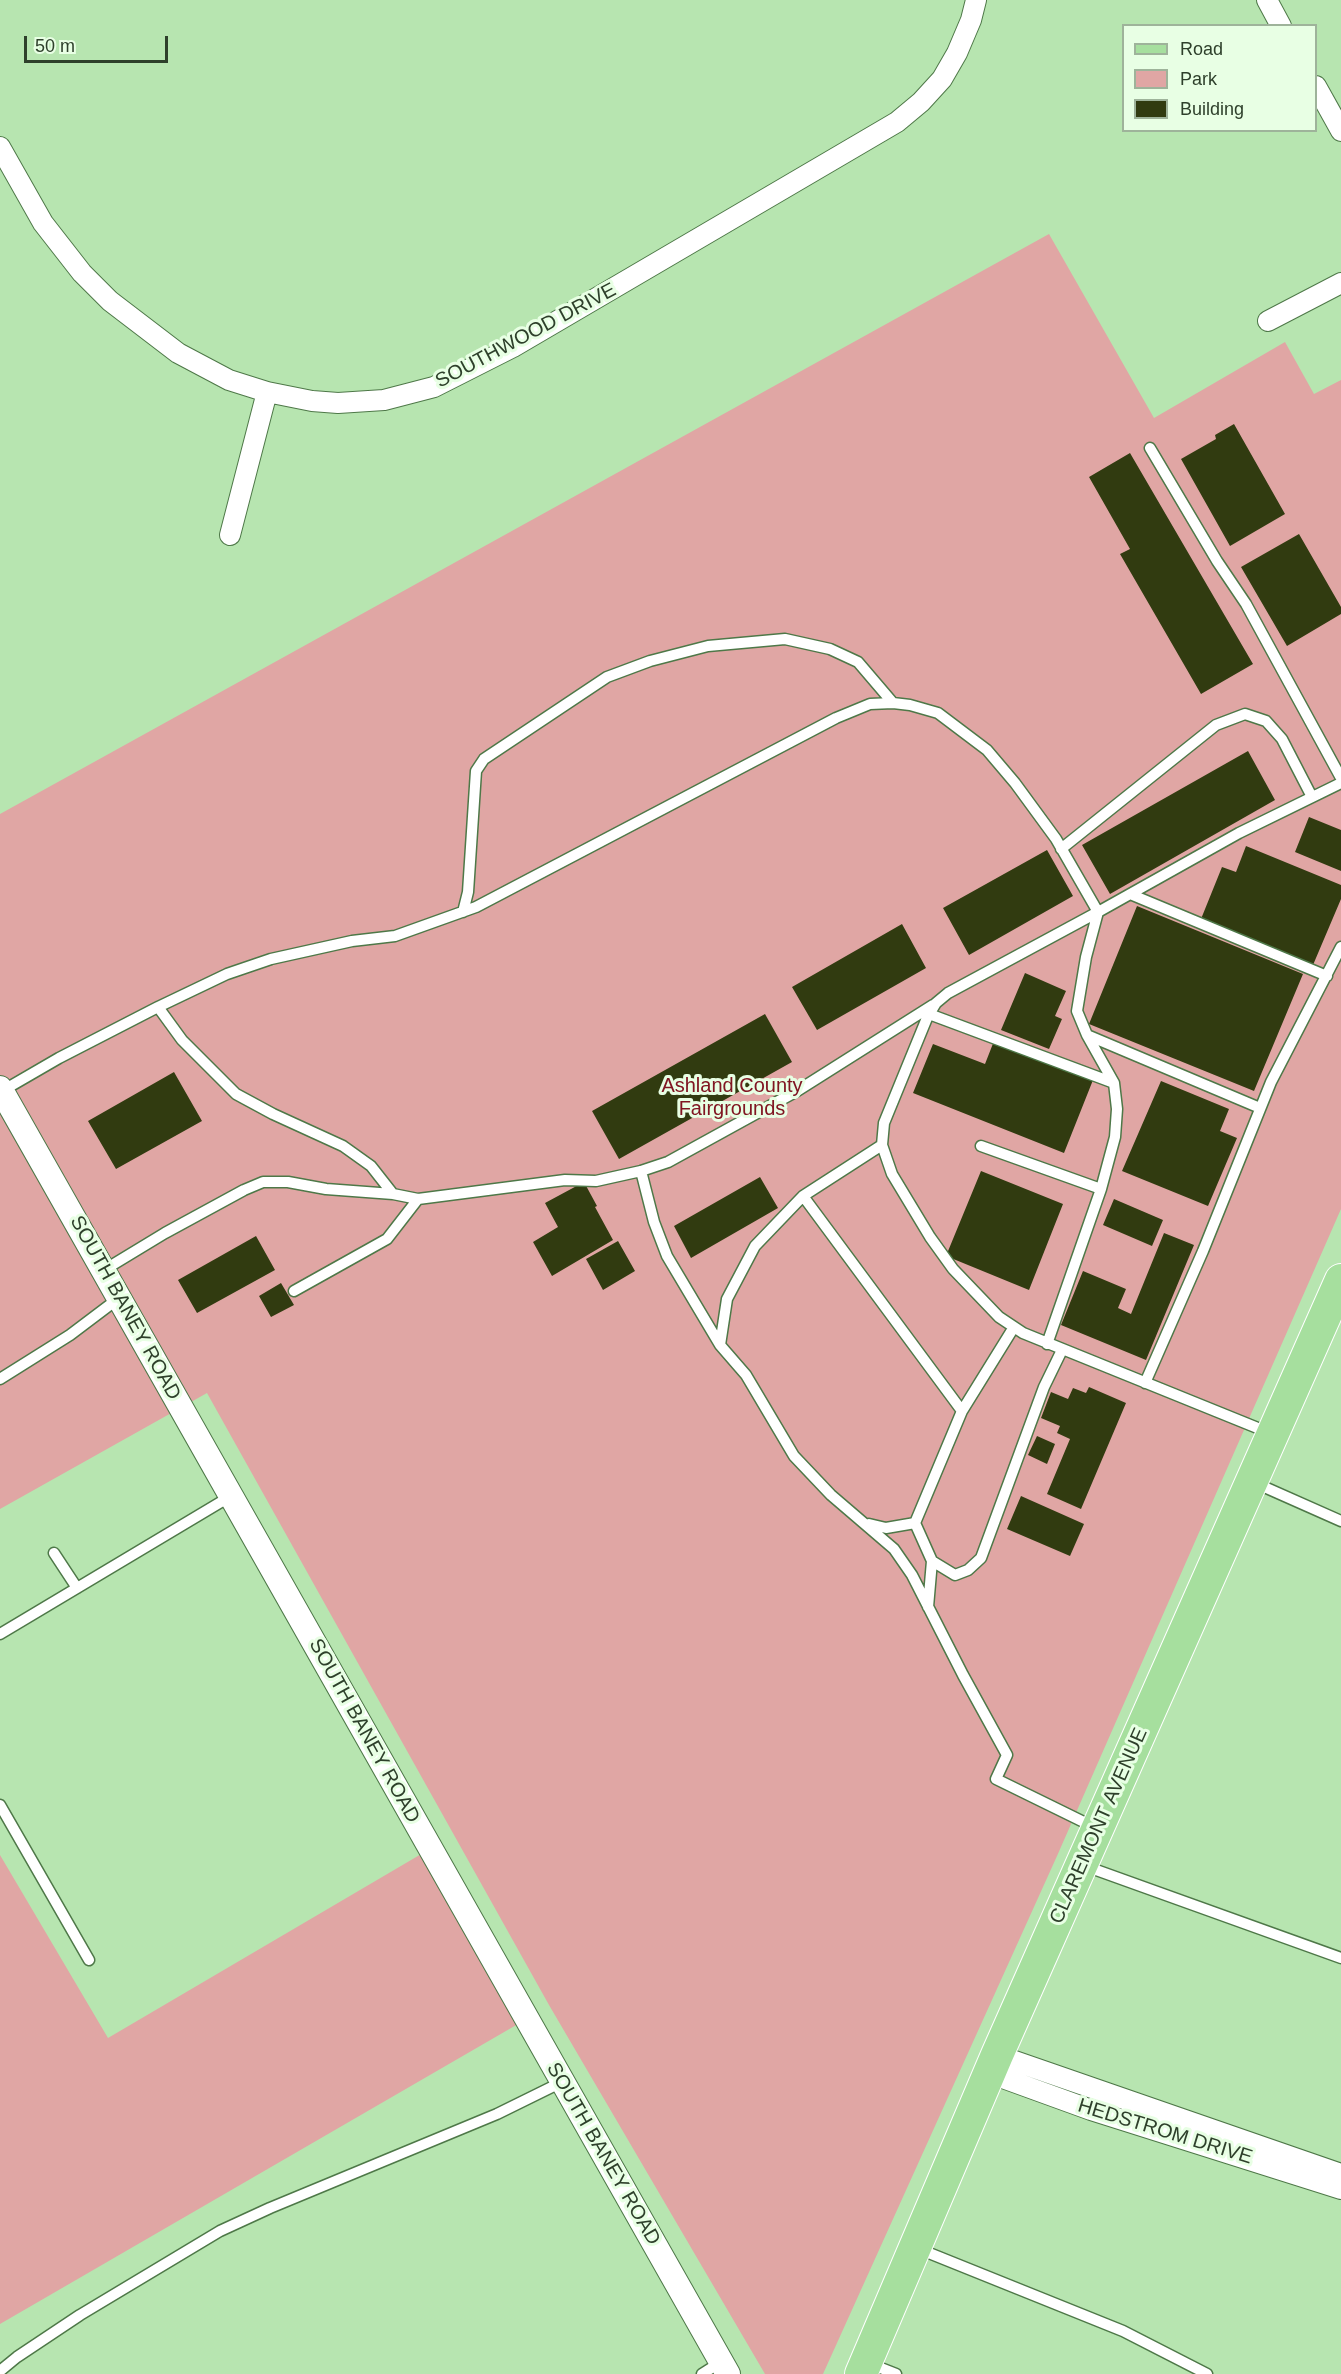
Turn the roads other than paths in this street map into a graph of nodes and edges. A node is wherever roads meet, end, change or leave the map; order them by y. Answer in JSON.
{"nodes":[{"id":1,"x":976,"y":0,"type":"edge"},
{"id":2,"x":1267,"y":0,"type":"edge"},
{"id":3,"x":1280,"y":24,"type":"edge"},
{"id":4,"x":1317,"y":88,"type":"edge"},
{"id":5,"x":1341,"y":131,"type":"edge"},
{"id":6,"x":0,"y":147,"type":"edge"},
{"id":7,"x":1341,"y":283,"type":"edge"},
{"id":8,"x":1268,"y":321,"type":"dead end"},
{"id":9,"x":267,"y":392,"type":"junction"},
{"id":10,"x":1150,"y":448,"type":"dead end"},
{"id":11,"x":230,"y":536,"type":"dead end"},
{"id":12,"x":893,"y":703,"type":"junction"},
{"id":13,"x":1341,"y":778,"type":"edge"},
{"id":14,"x":1341,"y":783,"type":"edge"},
{"id":15,"x":1312,"y":797,"type":"junction"},
{"id":16,"x":1061,"y":849,"type":"junction"},
{"id":17,"x":1130,"y":894,"type":"junction"},
{"id":18,"x":463,"y":912,"type":"junction"},
{"id":19,"x":1098,"y":912,"type":"junction"},
{"id":20,"x":1341,"y":947,"type":"edge"},
{"id":21,"x":1327,"y":976,"type":"junction"},
{"id":22,"x":936,"y":1003,"type":"junction"},
{"id":23,"x":158,"y":1007,"type":"junction"},
{"id":24,"x":929,"y":1014,"type":"junction"},
{"id":25,"x":1087,"y":1035,"type":"junction"},
{"id":26,"x":1114,"y":1083,"type":"junction"},
{"id":27,"x":1,"y":1090,"type":"edge"},
{"id":28,"x":1260,"y":1108,"type":"junction"},
{"id":29,"x":882,"y":1145,"type":"junction"},
{"id":30,"x":981,"y":1146,"type":"dead end"},
{"id":31,"x":641,"y":1171,"type":"junction"},
{"id":32,"x":1101,"y":1190,"type":"junction"},
{"id":33,"x":393,"y":1194,"type":"junction"},
{"id":34,"x":803,"y":1196,"type":"junction"},
{"id":35,"x":418,"y":1199,"type":"junction"},
{"id":36,"x":104,"y":1270,"type":"junction"},
{"id":37,"x":1341,"y":1280,"type":"edge"},
{"id":38,"x":294,"y":1291,"type":"dead end"},
{"id":39,"x":120,"y":1298,"type":"junction"},
{"id":40,"x":1014,"y":1327,"type":"junction"},
{"id":41,"x":1047,"y":1344,"type":"junction"},
{"id":42,"x":720,"y":1345,"type":"junction"},
{"id":43,"x":1062,"y":1350,"type":"junction"},
{"id":44,"x":0,"y":1379,"type":"edge"},
{"id":45,"x":1145,"y":1383,"type":"junction"},
{"id":46,"x":962,"y":1411,"type":"junction"},
{"id":47,"x":1273,"y":1434,"type":"junction"},
{"id":48,"x":1252,"y":1482,"type":"junction"},
{"id":49,"x":231,"y":1496,"type":"junction"},
{"id":50,"x":1341,"y":1521,"type":"edge"},
{"id":51,"x":915,"y":1523,"type":"junction"},
{"id":52,"x":866,"y":1524,"type":"junction"},
{"id":53,"x":54,"y":1553,"type":"dead end"},
{"id":54,"x":933,"y":1561,"type":"junction"},
{"id":55,"x":77,"y":1588,"type":"junction"},
{"id":56,"x":928,"y":1607,"type":"junction"},
{"id":57,"x":0,"y":1634,"type":"edge"},
{"id":58,"x":0,"y":1805,"type":"edge"},
{"id":59,"x":1098,"y":1829,"type":"junction"},
{"id":60,"x":1082,"y":1865,"type":"junction"},
{"id":61,"x":1341,"y":1958,"type":"edge"},
{"id":62,"x":89,"y":1960,"type":"dead end"},
{"id":63,"x":993,"y":2064,"type":"junction"},
{"id":64,"x":562,"y":2082,"type":"junction"},
{"id":65,"x":1341,"y":2174,"type":"edge"},
{"id":66,"x":1341,"y":2189,"type":"edge"},
{"id":67,"x":914,"y":2247,"type":"junction"},
{"id":68,"x":864,"y":2368,"type":"edge"},
{"id":69,"x":717,"y":2370,"type":"edge"},
{"id":70,"x":0,"y":2371,"type":"edge"},
{"id":71,"x":896,"y":2374,"type":"edge"},
{"id":72,"x":1207,"y":2374,"type":"edge"}],
"edges":[{"from":1,"to":9,"type":"street","name":"SOUTHWOOD DRIVE"},
{"from":2,"to":3,"type":"street"},
{"from":4,"to":5,"type":"street"},
{"from":6,"to":9,"type":"street","name":"SOUTHWOOD DRIVE"},
{"from":7,"to":8,"type":"street"},
{"from":9,"to":11,"type":"street"},
{"from":10,"to":13,"type":"lane"},
{"from":12,"to":16,"type":"lane"},
{"from":12,"to":18,"type":"lane"},
{"from":12,"to":18,"type":"lane"},
{"from":14,"to":15,"type":"lane"},
{"from":15,"to":16,"type":"lane"},
{"from":15,"to":17,"type":"lane"},
{"from":16,"to":19,"type":"lane"},
{"from":17,"to":19,"type":"lane"},
{"from":17,"to":21,"type":"lane"},
{"from":18,"to":23,"type":"lane"},
{"from":19,"to":22,"type":"lane"},
{"from":19,"to":25,"type":"lane"},
{"from":20,"to":21,"type":"lane"},
{"from":21,"to":28,"type":"lane"},
{"from":22,"to":24,"type":"lane"},
{"from":22,"to":31,"type":"lane"},
{"from":23,"to":27,"type":"lane"},
{"from":23,"to":33,"type":"lane"},
{"from":24,"to":26,"type":"lane"},
{"from":24,"to":29,"type":"lane"},
{"from":25,"to":26,"type":"lane"},
{"from":25,"to":28,"type":"lane"},
{"from":26,"to":32,"type":"lane"},
{"from":27,"to":36,"type":"street","name":"SOUTH BANEY ROAD"},
{"from":28,"to":45,"type":"lane"},
{"from":29,"to":34,"type":"lane"},
{"from":29,"to":40,"type":"lane"},
{"from":30,"to":32,"type":"lane"},
{"from":31,"to":35,"type":"lane"},
{"from":31,"to":42,"type":"lane"},
{"from":32,"to":41,"type":"lane"},
{"from":33,"to":35,"type":"lane"},
{"from":33,"to":36,"type":"lane"},
{"from":34,"to":42,"type":"lane"},
{"from":34,"to":46,"type":"lane"},
{"from":35,"to":38,"type":"lane"},
{"from":36,"to":39,"type":"street","name":"SOUTH BANEY ROAD"},
{"from":37,"to":47,"type":"main road","name":"CLAREMONT AVENUE"},
{"from":39,"to":44,"type":"lane"},
{"from":39,"to":49,"type":"street","name":"SOUTH BANEY ROAD"},
{"from":40,"to":41,"type":"lane"},
{"from":40,"to":46,"type":"lane"},
{"from":41,"to":43,"type":"lane"},
{"from":42,"to":52,"type":"lane"},
{"from":43,"to":45,"type":"lane"},
{"from":43,"to":54,"type":"lane"},
{"from":45,"to":47,"type":"lane"},
{"from":46,"to":51,"type":"lane"},
{"from":47,"to":48,"type":"main road","name":"CLAREMONT AVENUE"},
{"from":48,"to":50,"type":"lane"},
{"from":48,"to":59,"type":"main road","name":"CLAREMONT AVENUE"},
{"from":49,"to":55,"type":"lane"},
{"from":49,"to":64,"type":"street","name":"SOUTH BANEY ROAD"},
{"from":51,"to":52,"type":"lane"},
{"from":51,"to":54,"type":"lane"},
{"from":52,"to":56,"type":"lane"},
{"from":53,"to":55,"type":"lane"},
{"from":54,"to":56,"type":"lane"},
{"from":55,"to":57,"type":"lane"},
{"from":56,"to":59,"type":"lane"},
{"from":58,"to":62,"type":"lane"},
{"from":59,"to":60,"type":"main road","name":"CLAREMONT AVENUE"},
{"from":60,"to":61,"type":"lane"},
{"from":60,"to":63,"type":"main road","name":"CLAREMONT AVENUE"},
{"from":63,"to":65,"type":"street","name":"HEDSTROM DRIVE"},
{"from":63,"to":66,"type":"street","name":"HEDSTROM DRIVE"},
{"from":63,"to":67,"type":"main road","name":"CLAREMONT AVENUE"},
{"from":64,"to":69,"type":"street","name":"SOUTH BANEY ROAD"},
{"from":64,"to":70,"type":"lane"},
{"from":67,"to":68,"type":"main road","name":"CLAREMONT AVENUE"},
{"from":67,"to":72,"type":"lane"},
{"from":68,"to":71,"type":"lane"}]}
